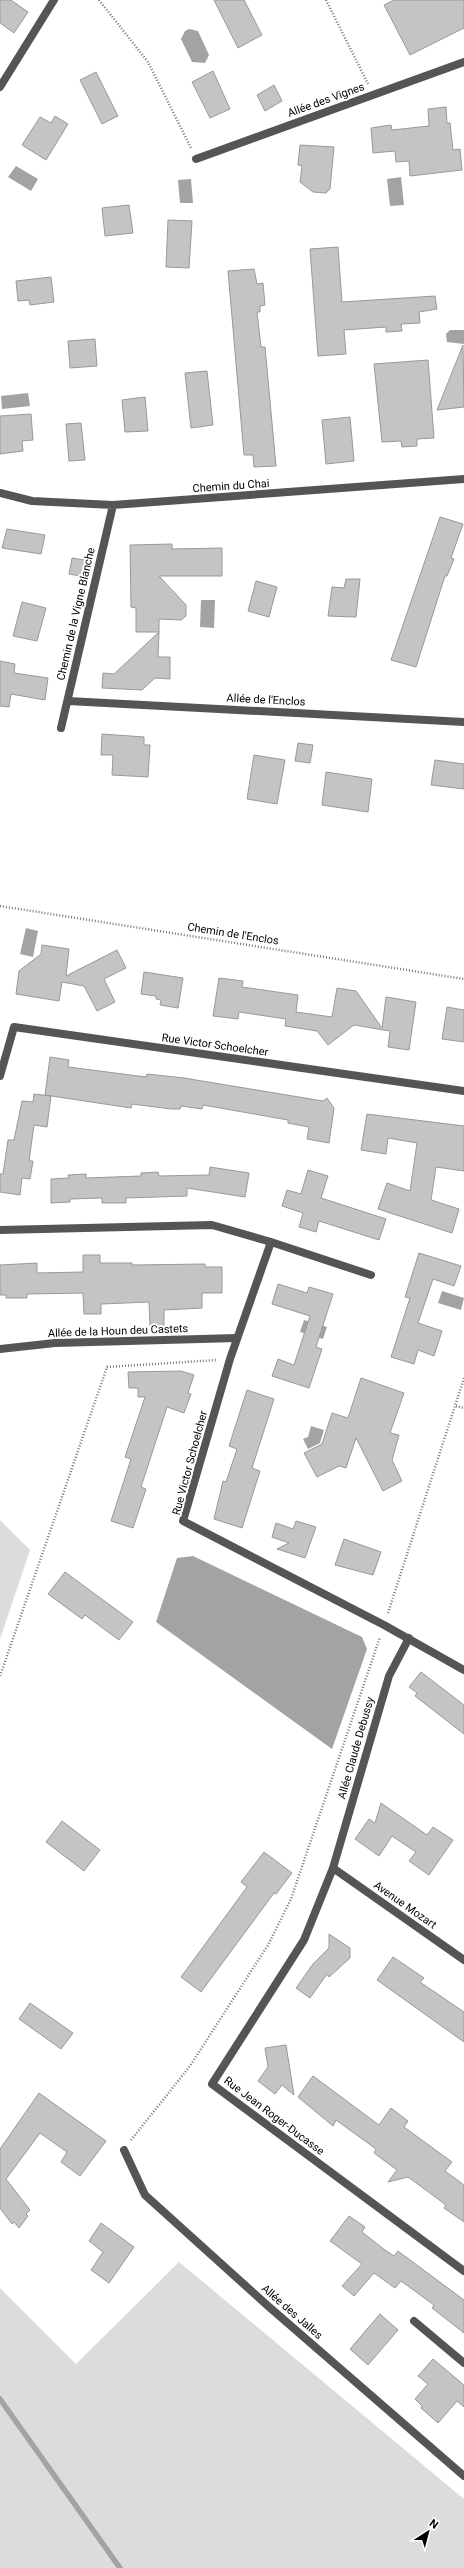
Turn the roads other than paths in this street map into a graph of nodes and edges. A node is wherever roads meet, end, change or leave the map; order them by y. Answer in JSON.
{"nodes":[{"id":1,"x":54,"y":0,"type":"edge"},
{"id":2,"x":464,"y":62,"type":"edge"},
{"id":3,"x":0,"y":87,"type":"edge"},
{"id":4,"x":196,"y":159,"type":"road end"},
{"id":5,"x":464,"y":479,"type":"edge"},
{"id":6,"x":0,"y":493,"type":"edge"},
{"id":7,"x":113,"y":505,"type":"junction"},
{"id":8,"x":68,"y":700,"type":"junction"},
{"id":9,"x":464,"y":722,"type":"edge"},
{"id":10,"x":61,"y":728,"type":"dead end"},
{"id":11,"x":0,"y":1076,"type":"edge"},
{"id":12,"x":464,"y":1092,"type":"edge"},
{"id":13,"x":0,"y":1230,"type":"edge"},
{"id":14,"x":271,"y":1242,"type":"junction"},
{"id":15,"x":371,"y":1275,"type":"dead end"},
{"id":16,"x":237,"y":1338,"type":"junction"},
{"id":17,"x":0,"y":1349,"type":"edge"},
{"id":18,"x":409,"y":1638,"type":"junction"},
{"id":19,"x":464,"y":1670,"type":"edge"},
{"id":20,"x":333,"y":1868,"type":"junction"},
{"id":21,"x":464,"y":1960,"type":"edge"},
{"id":22,"x":124,"y":2150,"type":"road end"},
{"id":23,"x":464,"y":2271,"type":"edge"},
{"id":24,"x":414,"y":2321,"type":"dead end"},
{"id":25,"x":464,"y":2363,"type":"edge"},
{"id":26,"x":464,"y":2476,"type":"edge"}],
"edges":[{"from":1,"to":3,"type":"street"},
{"from":2,"to":4,"type":"street","name":"Allée des Vignes"},
{"from":5,"to":7,"type":"street","name":"Chemin du Chai"},
{"from":6,"to":7,"type":"street","name":"Chemin du Chai"},
{"from":7,"to":8,"type":"street","name":"Chemin de la Vigne Blanche"},
{"from":8,"to":9,"type":"street","name":"Allée de l'Enclos"},
{"from":8,"to":10,"type":"street","name":"Chemin de la Vigne Blanche"},
{"from":11,"to":12,"type":"street","name":"Rue Victor Schoelcher"},
{"from":13,"to":14,"type":"street"},
{"from":14,"to":15,"type":"street"},
{"from":14,"to":16,"type":"street","name":"Rue Victor Schoelcher"},
{"from":16,"to":17,"type":"street","name":"Allée de la Houn deu Castets"},
{"from":16,"to":18,"type":"street","name":"Rue Victor Schoelcher"},
{"from":18,"to":19,"type":"street"},
{"from":18,"to":20,"type":"street","name":"Allée Claude Debussy"},
{"from":20,"to":21,"type":"street","name":"Avenue Mozart"},
{"from":20,"to":23,"type":"street","name":"Rue Jean Roger-Ducasse"},
{"from":22,"to":26,"type":"street","name":"Allée des Jalles"},
{"from":24,"to":25,"type":"street"}]}
